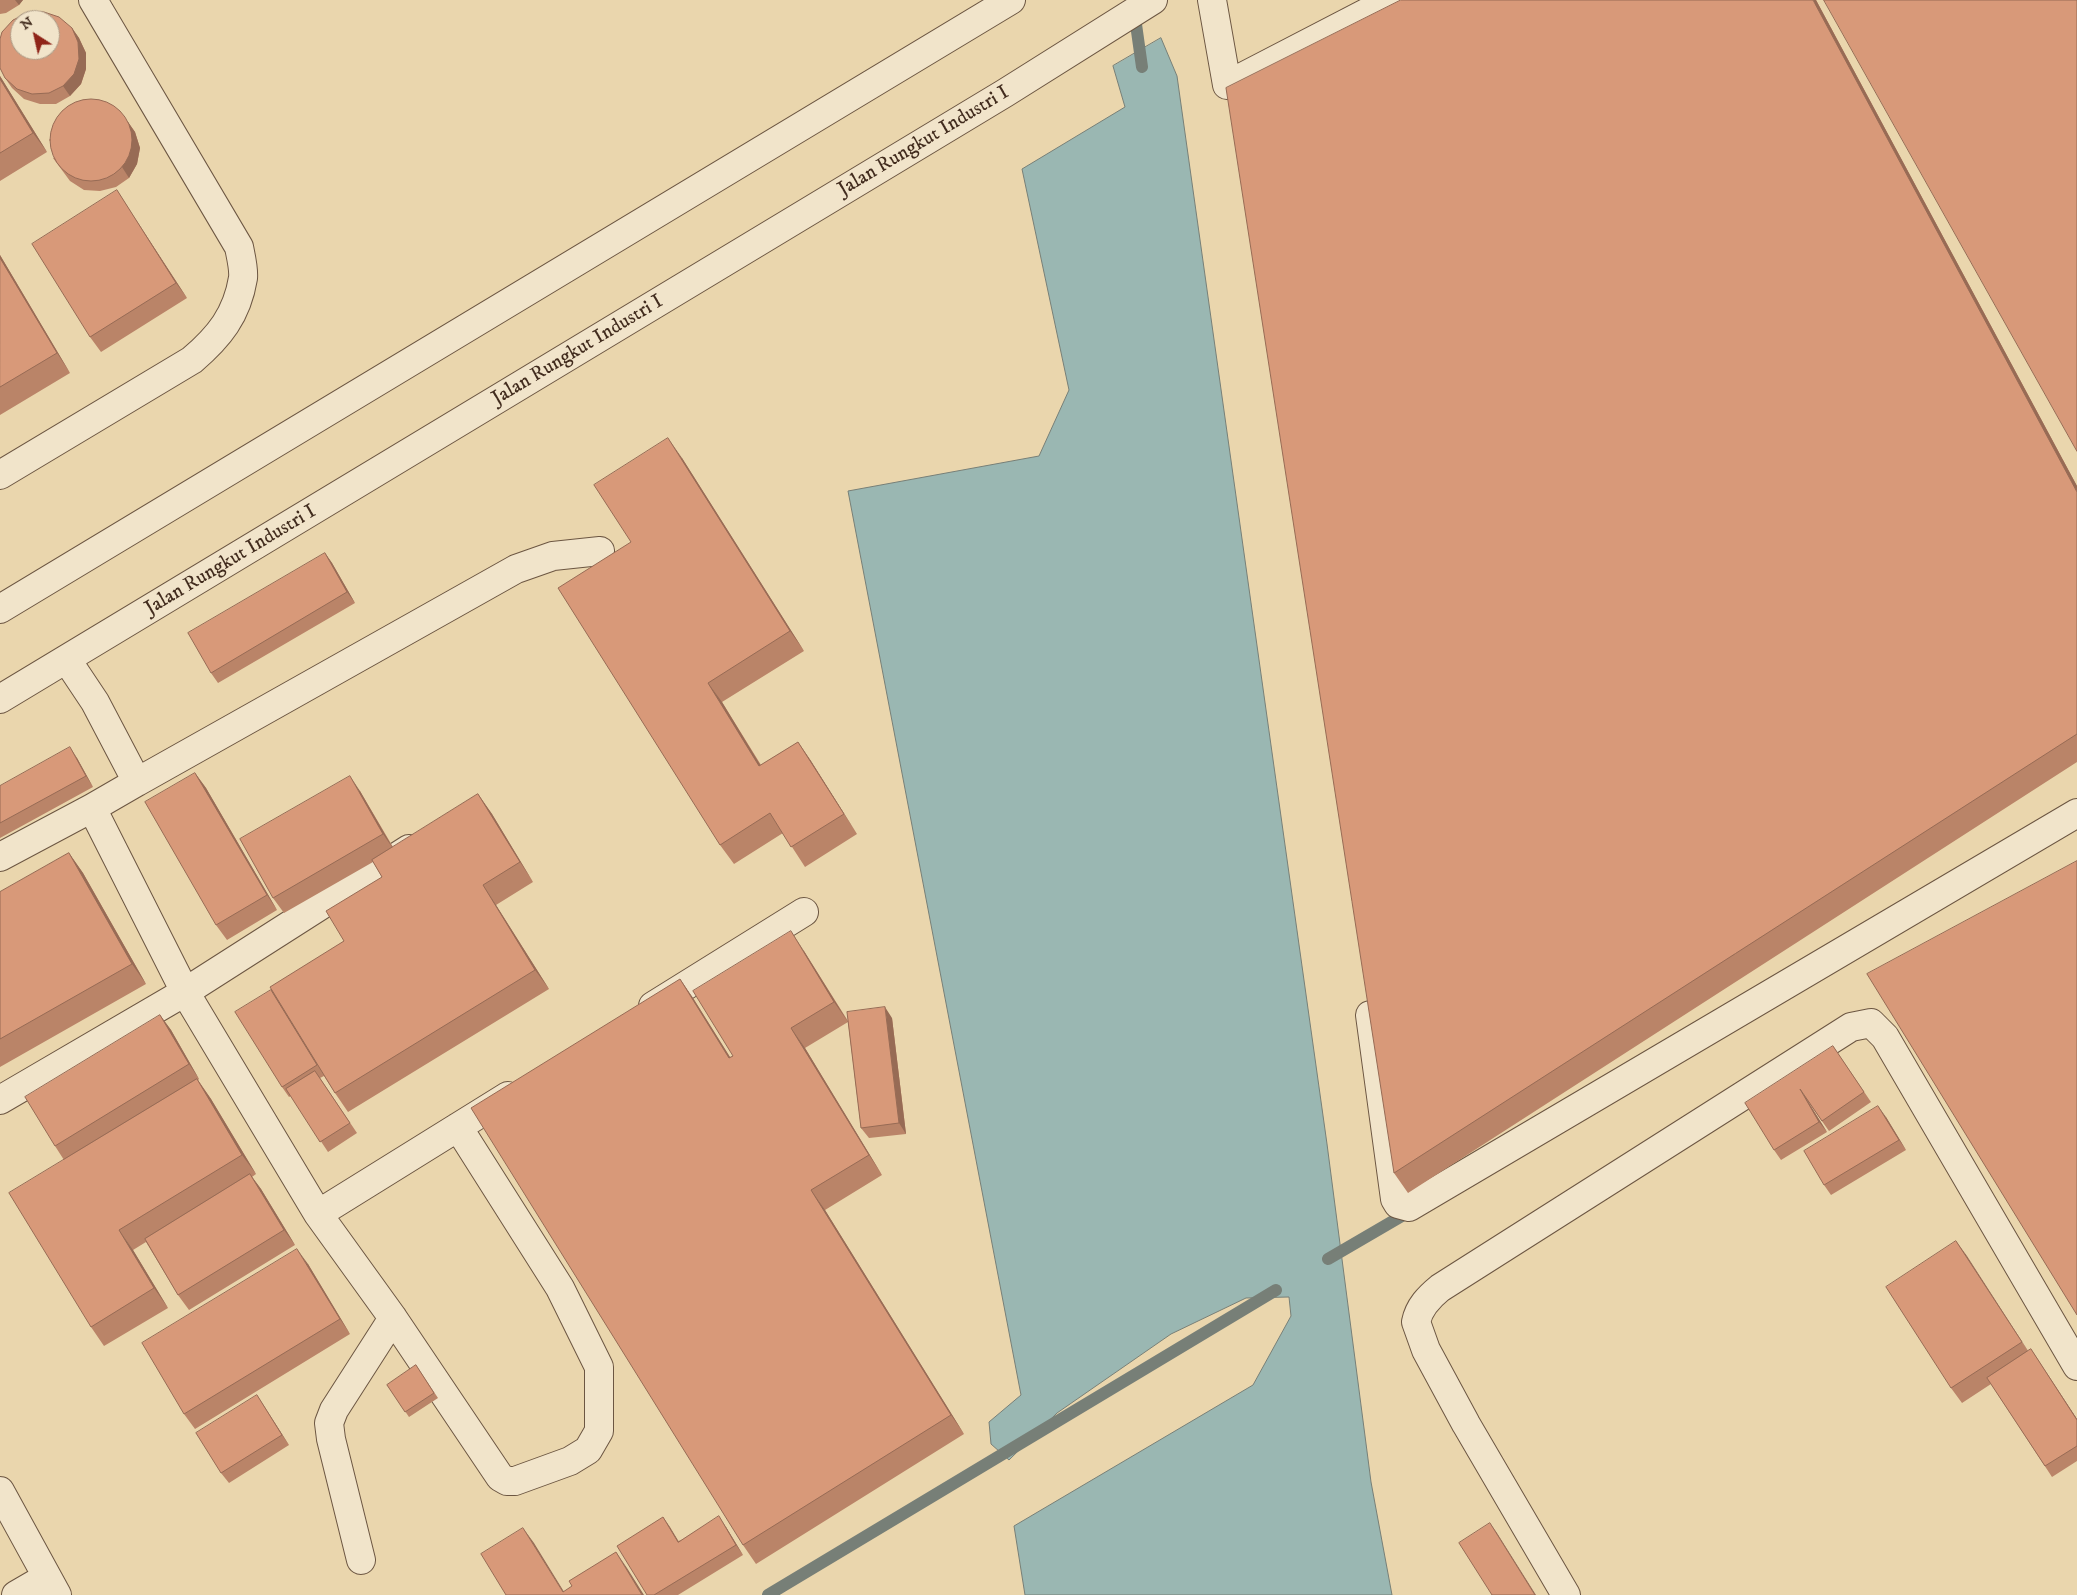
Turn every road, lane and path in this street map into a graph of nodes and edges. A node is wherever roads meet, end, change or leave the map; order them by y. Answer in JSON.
{"nodes":[{"id":1,"x":94,"y":0,"type":"edge"},
{"id":2,"x":1153,"y":0,"type":"edge"},
{"id":3,"x":1212,"y":0,"type":"edge"},
{"id":4,"x":1391,"y":0,"type":"edge"},
{"id":5,"x":1000,"y":6,"type":"edge"},
{"id":6,"x":1228,"y":85,"type":"junction"},
{"id":7,"x":1232,"y":114,"type":"edge"},
{"id":8,"x":0,"y":475,"type":"edge"},
{"id":9,"x":600,"y":551,"type":"dead end"},
{"id":10,"x":0,"y":609,"type":"edge"},
{"id":11,"x":68,"y":660,"type":"junction"},
{"id":12,"x":0,"y":699,"type":"edge"},
{"id":13,"x":137,"y":782,"type":"junction"},
{"id":14,"x":92,"y":808,"type":"junction"},
{"id":15,"x":2077,"y":813,"type":"edge"},
{"id":16,"x":432,"y":835,"type":"edge"},
{"id":17,"x":0,"y":857,"type":"edge"},
{"id":18,"x":804,"y":912,"type":"dead end"},
{"id":19,"x":185,"y":992,"type":"junction"},
{"id":20,"x":1368,"y":993,"type":"edge"},
{"id":21,"x":636,"y":1017,"type":"edge"},
{"id":22,"x":526,"y":1085,"type":"edge"},
{"id":23,"x":0,"y":1100,"type":"edge"},
{"id":24,"x":458,"y":1127,"type":"junction"},
{"id":25,"x":318,"y":1214,"type":"junction"},
{"id":26,"x":393,"y":1318,"type":"junction"},
{"id":27,"x":2077,"y":1366,"type":"edge"},
{"id":28,"x":0,"y":1491,"type":"edge"},
{"id":29,"x":360,"y":1560,"type":"dead end"},
{"id":30,"x":52,"y":1586,"type":"edge"},
{"id":31,"x":16,"y":1595,"type":"edge"},
{"id":32,"x":1566,"y":1595,"type":"edge"}],
"edges":[{"from":1,"to":8,"type":"street"},
{"from":2,"to":11,"type":"street","name":"Jalan Rungkut Industri I"},
{"from":3,"to":6,"type":"street"},
{"from":4,"to":6,"type":"street"},
{"from":5,"to":10,"type":"street"},
{"from":6,"to":7,"type":"street"},
{"from":9,"to":13,"type":"street"},
{"from":11,"to":12,"type":"street","name":"Jalan Rungkut Industri I"},
{"from":11,"to":13,"type":"street"},
{"from":13,"to":14,"type":"street"},
{"from":14,"to":17,"type":"street"},
{"from":14,"to":19,"type":"street"},
{"from":15,"to":20,"type":"street"},
{"from":16,"to":19,"type":"street"},
{"from":18,"to":21,"type":"street"},
{"from":19,"to":23,"type":"street"},
{"from":19,"to":25,"type":"street"},
{"from":22,"to":24,"type":"street"},
{"from":24,"to":25,"type":"street"},
{"from":24,"to":26,"type":"street"},
{"from":25,"to":26,"type":"street"},
{"from":26,"to":29,"type":"street"},
{"from":27,"to":32,"type":"street"},
{"from":28,"to":30,"type":"street"},
{"from":30,"to":31,"type":"street"}]}
